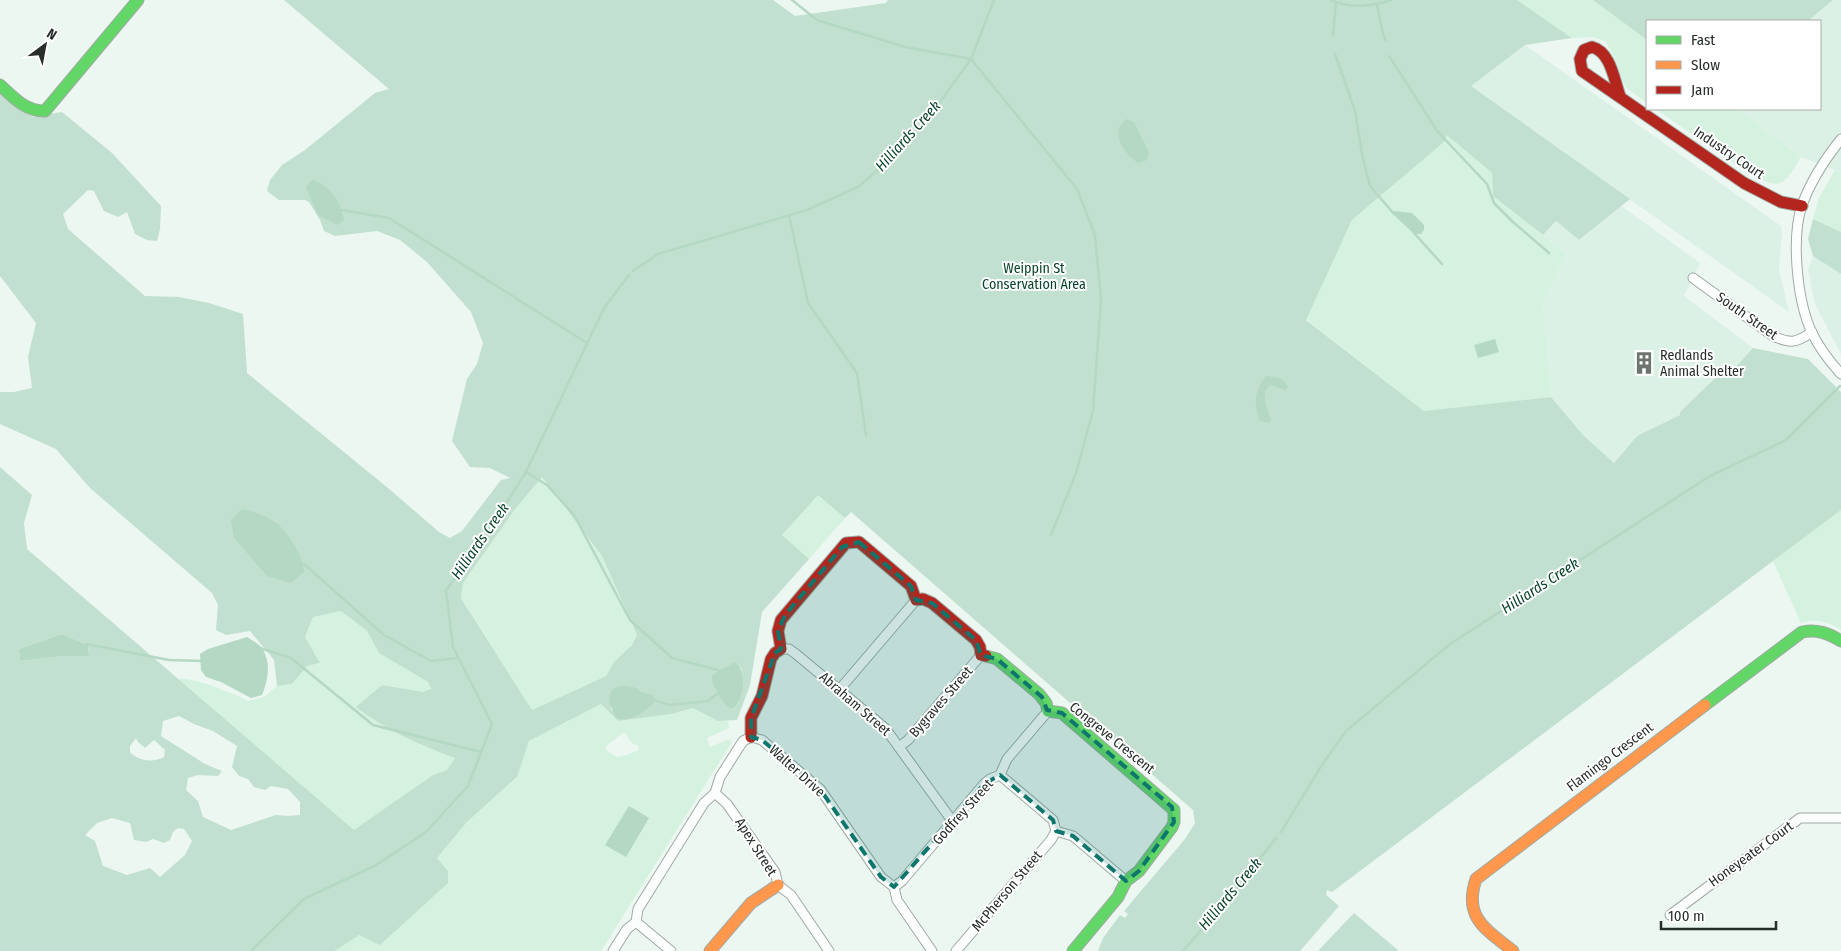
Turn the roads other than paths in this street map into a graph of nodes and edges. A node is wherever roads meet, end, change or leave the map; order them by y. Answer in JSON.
{"nodes":[{"id":1,"x":138,"y":0,"type":"edge"},
{"id":2,"x":0,"y":85,"type":"edge"},
{"id":3,"x":1620,"y":96,"type":"dead end"},
{"id":4,"x":1841,"y":139,"type":"edge"},
{"id":5,"x":1802,"y":206,"type":"junction"},
{"id":6,"x":1692,"y":278,"type":"dead end"},
{"id":7,"x":1812,"y":332,"type":"junction"},
{"id":8,"x":1841,"y":374,"type":"edge"},
{"id":9,"x":916,"y":600,"type":"junction"},
{"id":10,"x":1841,"y":641,"type":"edge"},
{"id":11,"x":781,"y":649,"type":"junction"},
{"id":12,"x":981,"y":655,"type":"junction"},
{"id":13,"x":839,"y":690,"type":"junction"},
{"id":14,"x":1048,"y":711,"type":"junction"},
{"id":15,"x":751,"y":737,"type":"junction"},
{"id":16,"x":900,"y":747,"type":"junction"},
{"id":17,"x":1000,"y":775,"type":"junction"},
{"id":18,"x":715,"y":793,"type":"junction"},
{"id":19,"x":1841,"y":818,"type":"edge"},
{"id":20,"x":953,"y":822,"type":"junction"},
{"id":21,"x":1056,"y":831,"type":"junction"},
{"id":22,"x":1126,"y":881,"type":"junction"},
{"id":23,"x":778,"y":885,"type":"junction"},
{"id":24,"x":894,"y":888,"type":"junction"},
{"id":25,"x":1670,"y":915,"type":"dead end"},
{"id":26,"x":636,"y":922,"type":"junction"},
{"id":27,"x":613,"y":951,"type":"edge"},
{"id":28,"x":671,"y":951,"type":"edge"},
{"id":29,"x":710,"y":951,"type":"edge"},
{"id":30,"x":829,"y":951,"type":"edge"},
{"id":31,"x":932,"y":951,"type":"edge"},
{"id":32,"x":956,"y":951,"type":"edge"},
{"id":33,"x":1073,"y":951,"type":"edge"},
{"id":34,"x":1513,"y":951,"type":"edge"}],
"edges":[{"from":1,"to":2,"type":"street"},
{"from":3,"to":5,"type":"street","name":"Industry Court"},
{"from":4,"to":5,"type":"street"},
{"from":5,"to":7,"type":"street"},
{"from":6,"to":7,"type":"street","name":"South Street"},
{"from":7,"to":8,"type":"street"},
{"from":9,"to":11,"type":"street"},
{"from":9,"to":12,"type":"street"},
{"from":9,"to":13,"type":"street"},
{"from":10,"to":34,"type":"street","name":"Flamingo Crescent"},
{"from":11,"to":13,"type":"street","name":"Abraham Street"},
{"from":11,"to":15,"type":"street"},
{"from":12,"to":14,"type":"street","name":"Congreve Crescent"},
{"from":12,"to":16,"type":"street","name":"Bygraves Street"},
{"from":13,"to":16,"type":"street","name":"Abraham Street"},
{"from":14,"to":17,"type":"street","name":"Godfrey Street"},
{"from":14,"to":22,"type":"street","name":"Congreve Crescent"},
{"from":15,"to":18,"type":"street"},
{"from":15,"to":24,"type":"street","name":"Walter Drive"},
{"from":16,"to":20,"type":"street","name":"Abraham Street"},
{"from":17,"to":20,"type":"street","name":"Godfrey Street"},
{"from":17,"to":21,"type":"street"},
{"from":18,"to":23,"type":"street","name":"Apex Street"},
{"from":18,"to":26,"type":"street"},
{"from":19,"to":25,"type":"street","name":"Honeyeater Court"},
{"from":20,"to":24,"type":"street","name":"Godfrey Street"},
{"from":21,"to":22,"type":"street"},
{"from":21,"to":32,"type":"street","name":"McPherson Street"},
{"from":22,"to":33,"type":"street","name":"Congreve Crescent"},
{"from":23,"to":29,"type":"street"},
{"from":23,"to":30,"type":"street","name":"Apex Street"},
{"from":24,"to":31,"type":"street","name":"Walter Drive"},
{"from":26,"to":27,"type":"street"},
{"from":26,"to":28,"type":"street"}]}
